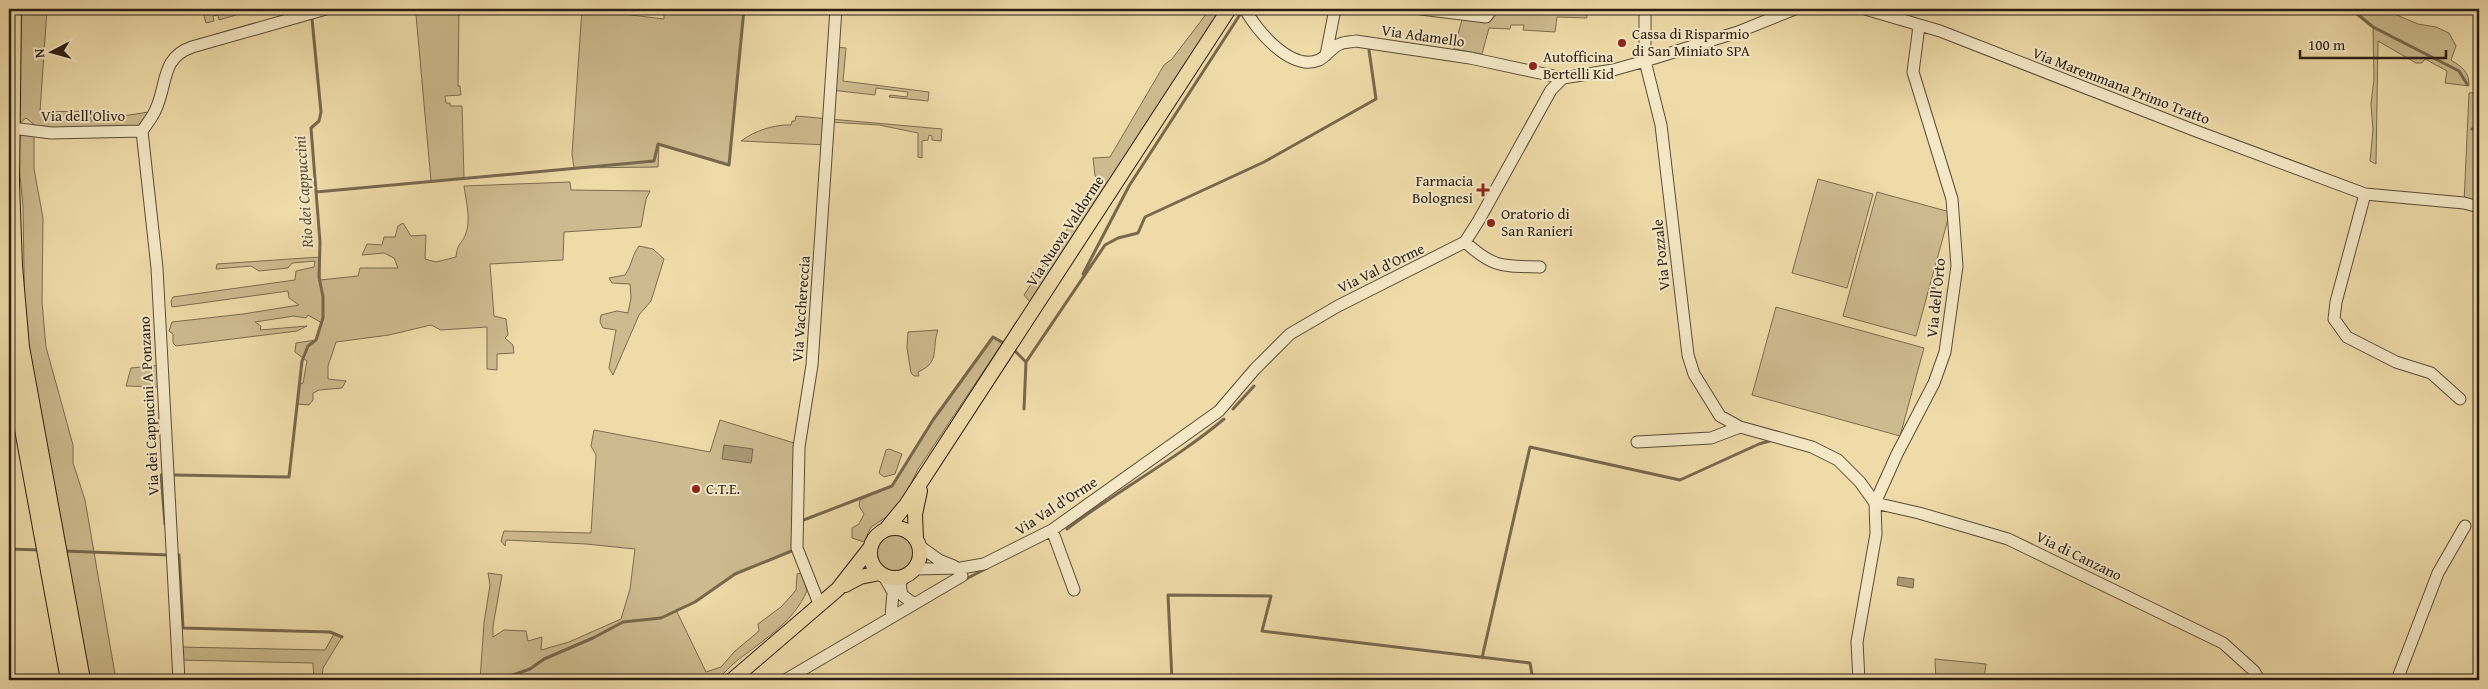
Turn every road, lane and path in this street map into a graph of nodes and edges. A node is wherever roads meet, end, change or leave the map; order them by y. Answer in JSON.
{"nodes":[{"id":1,"x":13,"y":9,"type":"edge"},
{"id":2,"x":326,"y":9,"type":"edge"},
{"id":3,"x":836,"y":9,"type":"edge"},
{"id":4,"x":1228,"y":9,"type":"edge"},
{"id":5,"x":1245,"y":9,"type":"edge"},
{"id":6,"x":1335,"y":9,"type":"edge"},
{"id":7,"x":1421,"y":9,"type":"edge"},
{"id":8,"x":1492,"y":9,"type":"edge"},
{"id":9,"x":1645,"y":9,"type":"edge"},
{"id":10,"x":1795,"y":9,"type":"edge"},
{"id":11,"x":1865,"y":9,"type":"edge"},
{"id":12,"x":1769,"y":14,"type":"edge"},
{"id":13,"x":1920,"y":26,"type":"junction"},
{"id":14,"x":1321,"y":58,"type":"junction"},
{"id":15,"x":1645,"y":61,"type":"junction"},
{"id":16,"x":1564,"y":78,"type":"junction"},
{"id":17,"x":20,"y":129,"type":"dead end"},
{"id":18,"x":142,"y":131,"type":"junction"},
{"id":19,"x":2365,"y":194,"type":"junction"},
{"id":20,"x":2479,"y":207,"type":"edge"},
{"id":21,"x":1465,"y":242,"type":"junction"},
{"id":22,"x":1540,"y":267,"type":"dead end"},
{"id":23,"x":9,"y":353,"type":"edge"},
{"id":24,"x":2460,"y":399,"type":"dead end"},
{"id":25,"x":1740,"y":428,"type":"junction"},
{"id":26,"x":1637,"y":442,"type":"dead end"},
{"id":27,"x":928,"y":472,"type":"junction"},
{"id":28,"x":1875,"y":503,"type":"junction"},
{"id":29,"x":2465,"y":526,"type":"dead end"},
{"id":30,"x":887,"y":528,"type":"junction"},
{"id":31,"x":1052,"y":530,"type":"junction"},
{"id":32,"x":917,"y":542,"type":"junction"},
{"id":33,"x":870,"y":548,"type":"junction"},
{"id":34,"x":962,"y":572,"type":"junction"},
{"id":35,"x":909,"y":573,"type":"junction"},
{"id":36,"x":881,"y":574,"type":"junction"},
{"id":37,"x":838,"y":589,"type":"junction"},
{"id":38,"x":1074,"y":590,"type":"dead end"},
{"id":39,"x":914,"y":604,"type":"junction"},
{"id":40,"x":820,"y":606,"type":"junction"},
{"id":41,"x":890,"y":617,"type":"junction"},
{"id":42,"x":2254,"y":677,"type":"edge"},
{"id":43,"x":69,"y":680,"type":"edge"},
{"id":44,"x":82,"y":680,"type":"edge"},
{"id":45,"x":179,"y":680,"type":"edge"},
{"id":46,"x":732,"y":680,"type":"edge"},
{"id":47,"x":785,"y":680,"type":"edge"},
{"id":48,"x":1859,"y":680,"type":"edge"},
{"id":49,"x":2397,"y":680,"type":"edge"}],
"edges":[{"from":1,"to":44,"type":"highway"},
{"from":2,"to":18,"type":"street","name":"Via dell'Olivo"},
{"from":3,"to":40,"type":"street","name":"Via Vacchereccia"},
{"from":4,"to":27,"type":"main road","name":"Via Nuova Valdorme"},
{"from":5,"to":14,"type":"street"},
{"from":6,"to":14,"type":"street"},
{"from":7,"to":8,"type":"street"},
{"from":9,"to":15,"type":"street","name":"Via Pozzale"},
{"from":10,"to":12,"type":"street"},
{"from":11,"to":13,"type":"street","name":"Via Maremmana Primo Tratto"},
{"from":12,"to":15,"type":"street"},
{"from":13,"to":19,"type":"street","name":"Via Maremmana Primo Tratto"},
{"from":13,"to":28,"type":"street","name":"Via dell'Orto"},
{"from":14,"to":16,"type":"street","name":"Via Adamello"},
{"from":15,"to":16,"type":"street"},
{"from":15,"to":25,"type":"street","name":"Via Pozzale"},
{"from":16,"to":21,"type":"street"},
{"from":17,"to":18,"type":"street","name":"Via dell'Olivo"},
{"from":18,"to":45,"type":"street","name":"Via dei Cappucini A Ponzano"},
{"from":19,"to":20,"type":"street","name":"Via Maremmana Primo Tratto"},
{"from":19,"to":24,"type":"street"},
{"from":21,"to":22,"type":"street"},
{"from":21,"to":31,"type":"street","name":"Via Val d'Orme"},
{"from":23,"to":43,"type":"highway"},
{"from":25,"to":26,"type":"street"},
{"from":25,"to":28,"type":"street","name":"Via Pozzale"},
{"from":27,"to":30,"type":"main road","name":"Via Nuova Valdorme"},
{"from":27,"to":32,"type":"main road","name":"Via Nuova Valdorme"},
{"from":28,"to":42,"type":"street","name":"Via di Canzano"},
{"from":28,"to":48,"type":"street"},
{"from":29,"to":49,"type":"street"},
{"from":30,"to":32,"type":"main road"},
{"from":30,"to":33,"type":"main road","name":"Via Nuova Valdorme"},
{"from":31,"to":34,"type":"street","name":"Via Val d'Orme"},
{"from":31,"to":38,"type":"street"},
{"from":32,"to":34,"type":"street"},
{"from":32,"to":35,"type":"main road","name":"Via Nuova Valdorme"},
{"from":33,"to":36,"type":"main road"},
{"from":33,"to":37,"type":"main road","name":"Via Nuova Valdorme"},
{"from":34,"to":35,"type":"street","name":"Via Val d'Orme"},
{"from":34,"to":39,"type":"street","name":"Via Val d'Orme"},
{"from":35,"to":36,"type":"main road","name":"Via Nuova Valdorme"},
{"from":35,"to":39,"type":"street"},
{"from":36,"to":37,"type":"main road","name":"Via Nuova Valdorme"},
{"from":36,"to":41,"type":"street"},
{"from":37,"to":40,"type":"main road","name":"Via Nuova Valdorme"},
{"from":39,"to":41,"type":"street","name":"Via Val d'Orme"},
{"from":40,"to":46,"type":"main road","name":"Via Nuova Valdorme"},
{"from":41,"to":47,"type":"street","name":"Via Val d'Orme"}]}
